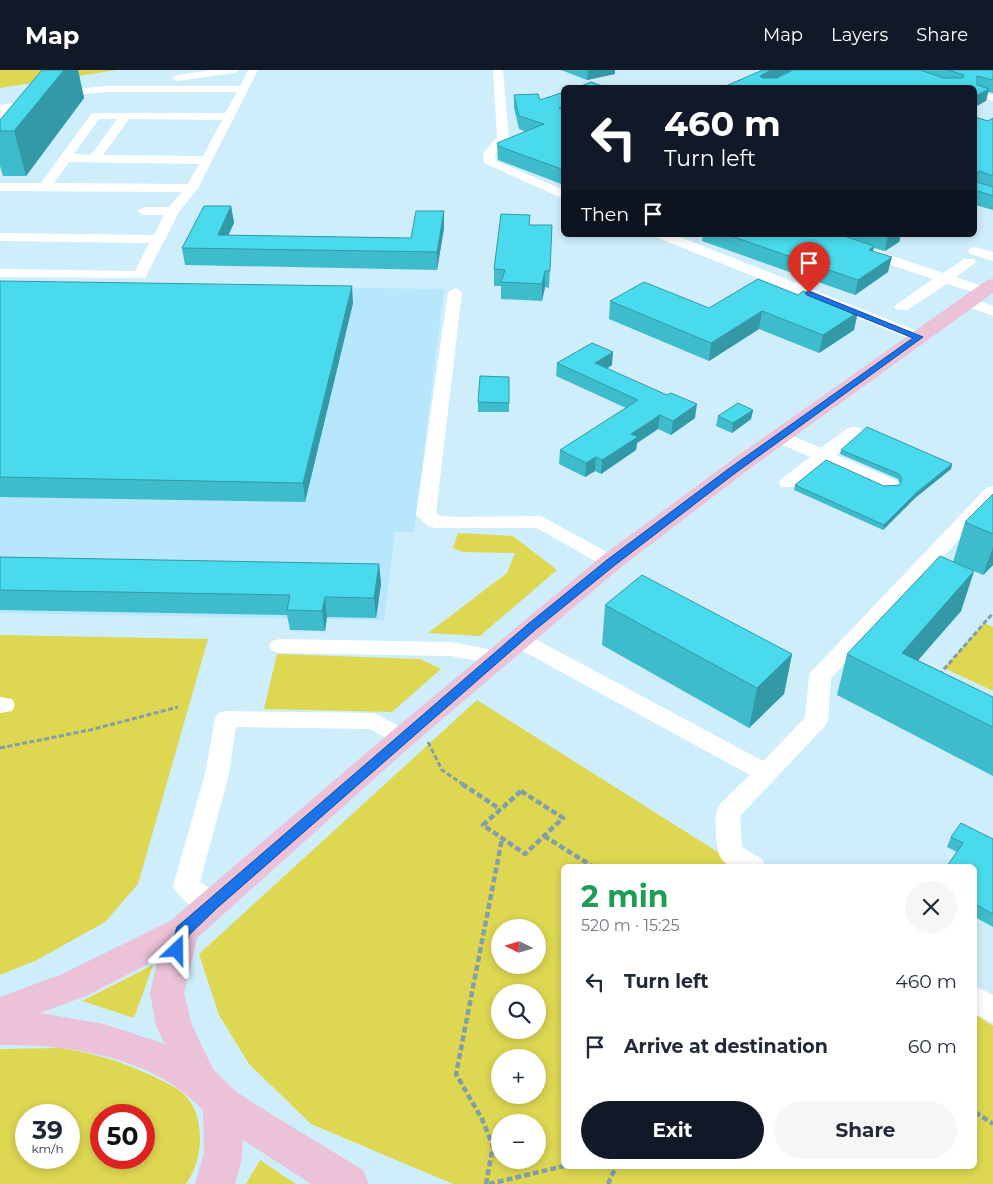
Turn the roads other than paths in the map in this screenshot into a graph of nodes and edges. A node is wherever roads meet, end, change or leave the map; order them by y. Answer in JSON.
{"nodes":[{"id":1,"x":234,"y":70,"type":"edge"},
{"id":2,"x":253,"y":70,"type":"edge"},
{"id":3,"x":498,"y":70,"type":"edge"},
{"id":4,"x":105,"y":89,"type":"junction"},
{"id":5,"x":244,"y":89,"type":"junction"},
{"id":6,"x":977,"y":94,"type":"edge"},
{"id":7,"x":42,"y":98,"type":"edge"},
{"id":8,"x":993,"y":98,"type":"edge"},
{"id":9,"x":18,"y":105,"type":"edge"},
{"id":10,"x":1,"y":116,"type":"edge"},
{"id":11,"x":125,"y":116,"type":"junction"},
{"id":12,"x":230,"y":117,"type":"junction"},
{"id":13,"x":65,"y":158,"type":"junction"},
{"id":14,"x":95,"y":158,"type":"junction"},
{"id":15,"x":207,"y":160,"type":"junction"},
{"id":16,"x":7,"y":187,"type":"edge"},
{"id":17,"x":45,"y":187,"type":"junction"},
{"id":18,"x":192,"y":188,"type":"junction"},
{"id":19,"x":561,"y":194,"type":"edge"},
{"id":20,"x":0,"y":198,"type":"edge"},
{"id":21,"x":146,"y":207,"type":"dead end"},
{"id":22,"x":177,"y":207,"type":"junction"},
{"id":23,"x":135,"y":225,"type":"dead end"},
{"id":24,"x":166,"y":226,"type":"junction"},
{"id":25,"x":668,"y":237,"type":"edge"},
{"id":26,"x":822,"y":237,"type":"edge"},
{"id":27,"x":0,"y":238,"type":"edge"},
{"id":28,"x":159,"y":239,"type":"junction"},
{"id":29,"x":992,"y":256,"type":"edge"},
{"id":30,"x":0,"y":273,"type":"edge"},
{"id":31,"x":946,"y":279,"type":"junction"},
{"id":32,"x":455,"y":292,"type":"dead end"},
{"id":33,"x":984,"y":297,"type":"edge"},
{"id":34,"x":902,"y":307,"type":"dead end"},
{"id":35,"x":919,"y":337,"type":"junction"},
{"id":36,"x":854,"y":432,"type":"dead end"},
{"id":37,"x":780,"y":436,"type":"junction"},
{"id":38,"x":823,"y":456,"type":"junction"},
{"id":39,"x":788,"y":483,"type":"dead end"},
{"id":40,"x":890,"y":485,"type":"edge"},
{"id":41,"x":993,"y":492,"type":"edge"},
{"id":42,"x":611,"y":562,"type":"junction"},
{"id":43,"x":518,"y":639,"type":"junction"},
{"id":44,"x":280,"y":646,"type":"dead end"},
{"id":45,"x":496,"y":657,"type":"junction"},
{"id":46,"x":410,"y":731,"type":"junction"},
{"id":47,"x":766,"y":773,"type":"junction"},
{"id":48,"x":750,"y":864,"type":"edge"},
{"id":49,"x":212,"y":904,"type":"junction"},
{"id":50,"x":182,"y":932,"type":"junction"},
{"id":51,"x":977,"y":1000,"type":"edge"},
{"id":52,"x":993,"y":1010,"type":"edge"},
{"id":53,"x":0,"y":1013,"type":"edge"},
{"id":54,"x":0,"y":1029,"type":"edge"},
{"id":55,"x":210,"y":1092,"type":"junction"},
{"id":56,"x":215,"y":1184,"type":"edge"},
{"id":57,"x":349,"y":1184,"type":"edge"}],
"edges":[{"from":1,"to":4,"type":"lane"},
{"from":2,"to":5,"type":"lane"},
{"from":3,"to":19,"type":"lane"},
{"from":4,"to":5,"type":"lane"},
{"from":4,"to":7,"type":"lane"},
{"from":5,"to":12,"type":"lane"},
{"from":6,"to":8,"type":"lane"},
{"from":9,"to":10,"type":"lane"},
{"from":11,"to":12,"type":"lane"},
{"from":11,"to":13,"type":"lane"},
{"from":11,"to":14,"type":"lane"},
{"from":12,"to":15,"type":"lane"},
{"from":13,"to":14,"type":"lane"},
{"from":13,"to":17,"type":"lane"},
{"from":14,"to":15,"type":"lane"},
{"from":15,"to":18,"type":"lane"},
{"from":16,"to":17,"type":"lane"},
{"from":16,"to":20,"type":"lane"},
{"from":17,"to":18,"type":"lane"},
{"from":18,"to":22,"type":"lane"},
{"from":21,"to":22,"type":"lane"},
{"from":22,"to":24,"type":"lane"},
{"from":23,"to":24,"type":"lane"},
{"from":24,"to":28,"type":"lane"},
{"from":25,"to":35,"type":"lane"},
{"from":26,"to":31,"type":"lane"},
{"from":27,"to":28,"type":"lane"},
{"from":28,"to":30,"type":"lane"},
{"from":29,"to":31,"type":"lane"},
{"from":31,"to":33,"type":"lane"},
{"from":31,"to":34,"type":"lane"},
{"from":32,"to":42,"type":"lane"},
{"from":33,"to":35,"type":"main road"},
{"from":35,"to":37,"type":"main road"},
{"from":36,"to":38,"type":"lane"},
{"from":37,"to":38,"type":"lane"},
{"from":37,"to":42,"type":"main road"},
{"from":38,"to":39,"type":"lane"},
{"from":38,"to":40,"type":"lane"},
{"from":41,"to":47,"type":"lane"},
{"from":42,"to":43,"type":"main road"},
{"from":43,"to":45,"type":"main road"},
{"from":43,"to":47,"type":"lane"},
{"from":44,"to":45,"type":"lane"},
{"from":45,"to":46,"type":"main road"},
{"from":46,"to":49,"type":"main road"},
{"from":46,"to":49,"type":"lane"},
{"from":47,"to":48,"type":"lane"},
{"from":49,"to":50,"type":"main road"},
{"from":50,"to":53,"type":"main road"},
{"from":50,"to":55,"type":"main road"},
{"from":51,"to":52,"type":"lane"},
{"from":54,"to":55,"type":"main road"},
{"from":55,"to":56,"type":"main road"},
{"from":55,"to":57,"type":"main road"}]}
